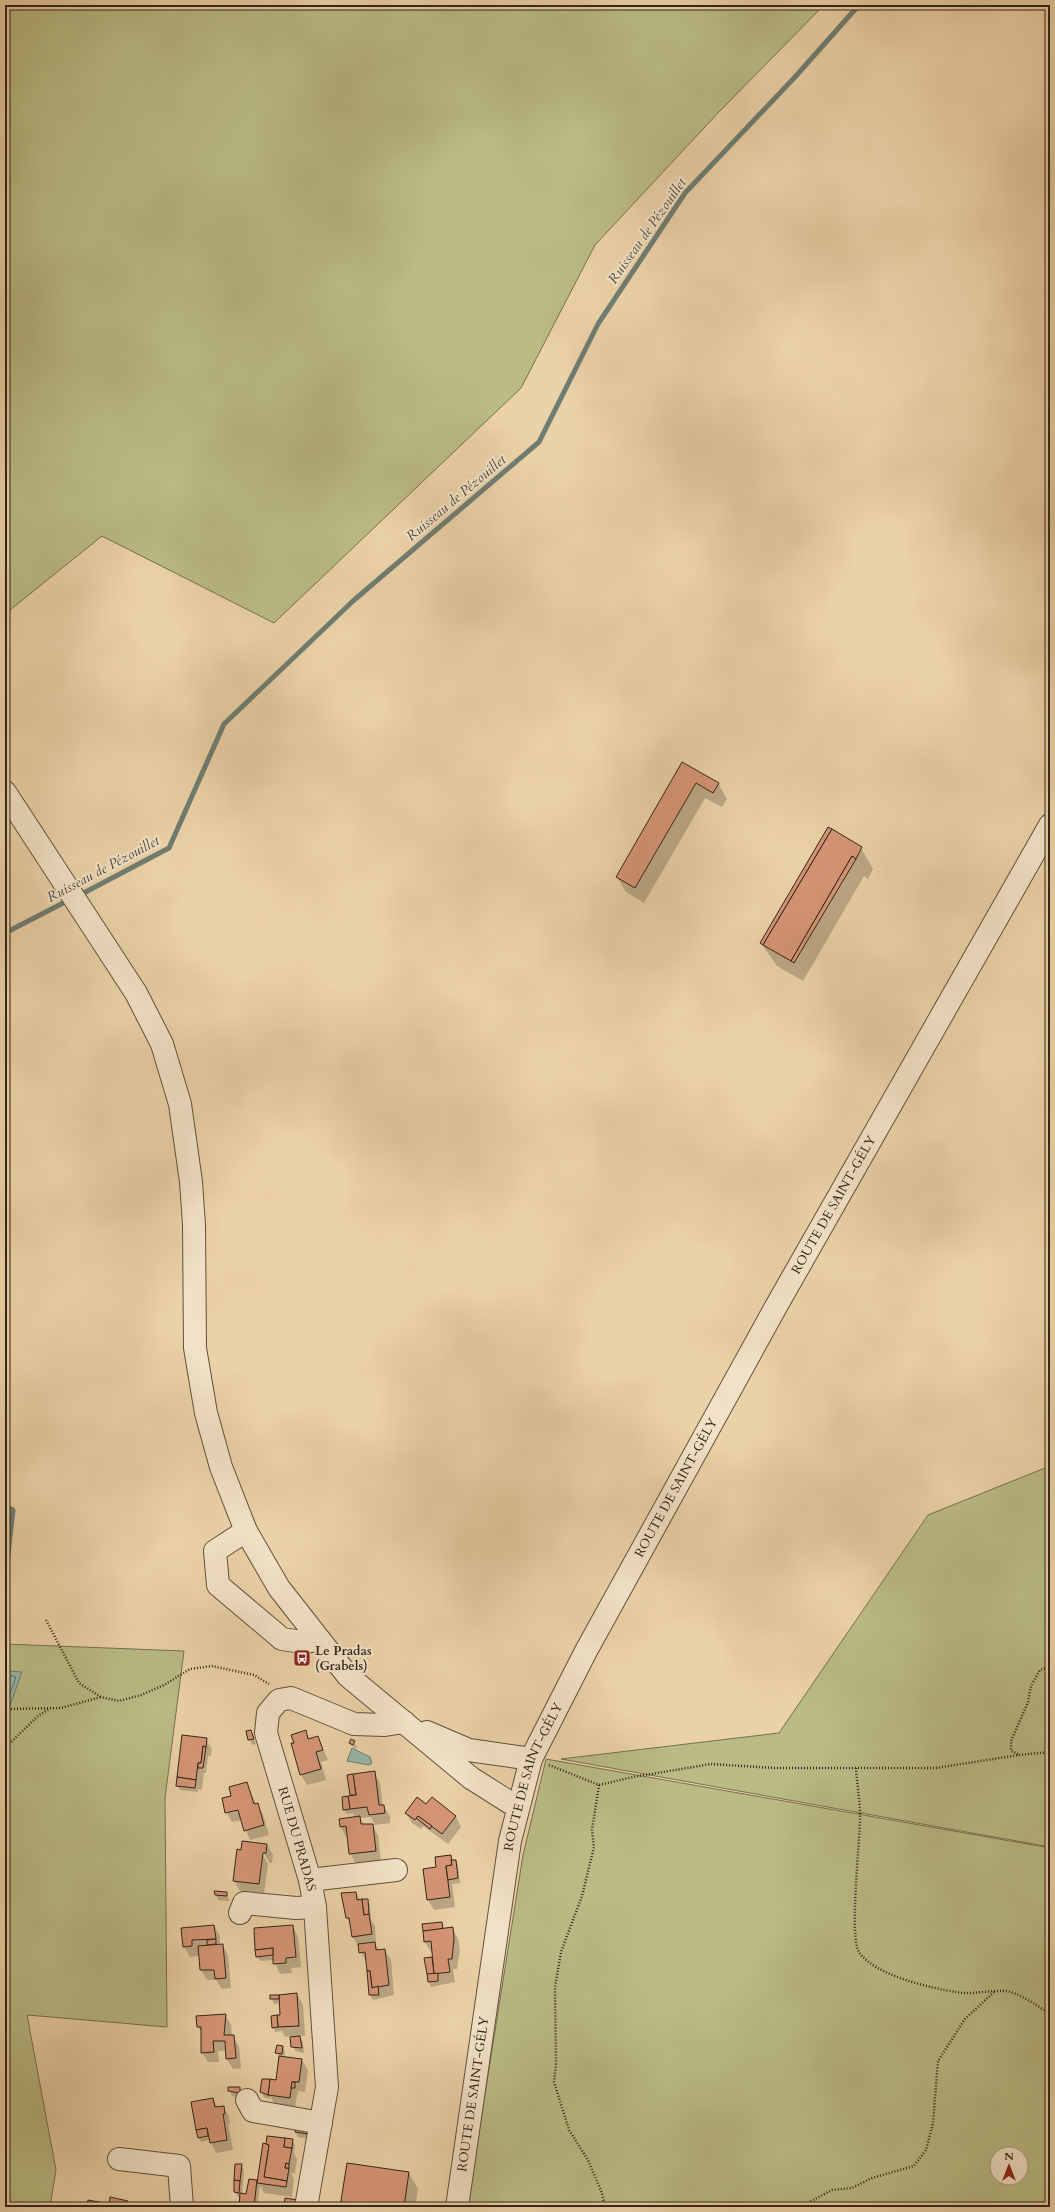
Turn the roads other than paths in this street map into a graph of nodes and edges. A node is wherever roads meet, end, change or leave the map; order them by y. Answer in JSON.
{"nodes":[{"id":1,"x":5,"y":792,"type":"edge"},
{"id":2,"x":1050,"y":825,"type":"edge"},
{"id":3,"x":246,"y":1531,"type":"junction"},
{"id":4,"x":319,"y":1640,"type":"junction"},
{"id":5,"x":404,"y":1722,"type":"junction"},
{"id":6,"x":531,"y":1758,"type":"junction"},
{"id":7,"x":520,"y":1805,"type":"junction"},
{"id":8,"x":396,"y":1870,"type":"dead end"},
{"id":9,"x":310,"y":1880,"type":"junction"},
{"id":10,"x":315,"y":1907,"type":"junction"},
{"id":11,"x":240,"y":1913,"type":"dead end"},
{"id":12,"x":247,"y":2100,"type":"dead end"},
{"id":13,"x":321,"y":2123,"type":"junction"},
{"id":14,"x":119,"y":2159,"type":"dead end"},
{"id":15,"x":182,"y":2207,"type":"edge"},
{"id":16,"x":306,"y":2207,"type":"edge"},
{"id":17,"x":457,"y":2207,"type":"edge"}],
"edges":[{"from":1,"to":3,"type":"street"},
{"from":2,"to":6,"type":"street","name":"ROUTE DE SAINT-GÉLY"},
{"from":3,"to":4,"type":"street"},
{"from":3,"to":4,"type":"street"},
{"from":4,"to":5,"type":"street"},
{"from":5,"to":6,"type":"street"},
{"from":5,"to":7,"type":"street"},
{"from":5,"to":9,"type":"street","name":"RUE DU PRADAS"},
{"from":6,"to":7,"type":"street","name":"ROUTE DE SAINT-GÉLY"},
{"from":7,"to":17,"type":"street","name":"ROUTE DE SAINT-GÉLY"},
{"from":8,"to":9,"type":"street"},
{"from":9,"to":10,"type":"street","name":"RUE DU PRADAS"},
{"from":10,"to":11,"type":"street"},
{"from":10,"to":13,"type":"street","name":"RUE DU PRADAS"},
{"from":12,"to":13,"type":"street"},
{"from":13,"to":16,"type":"street","name":"RUE DU PRADAS"},
{"from":14,"to":15,"type":"street"}]}
